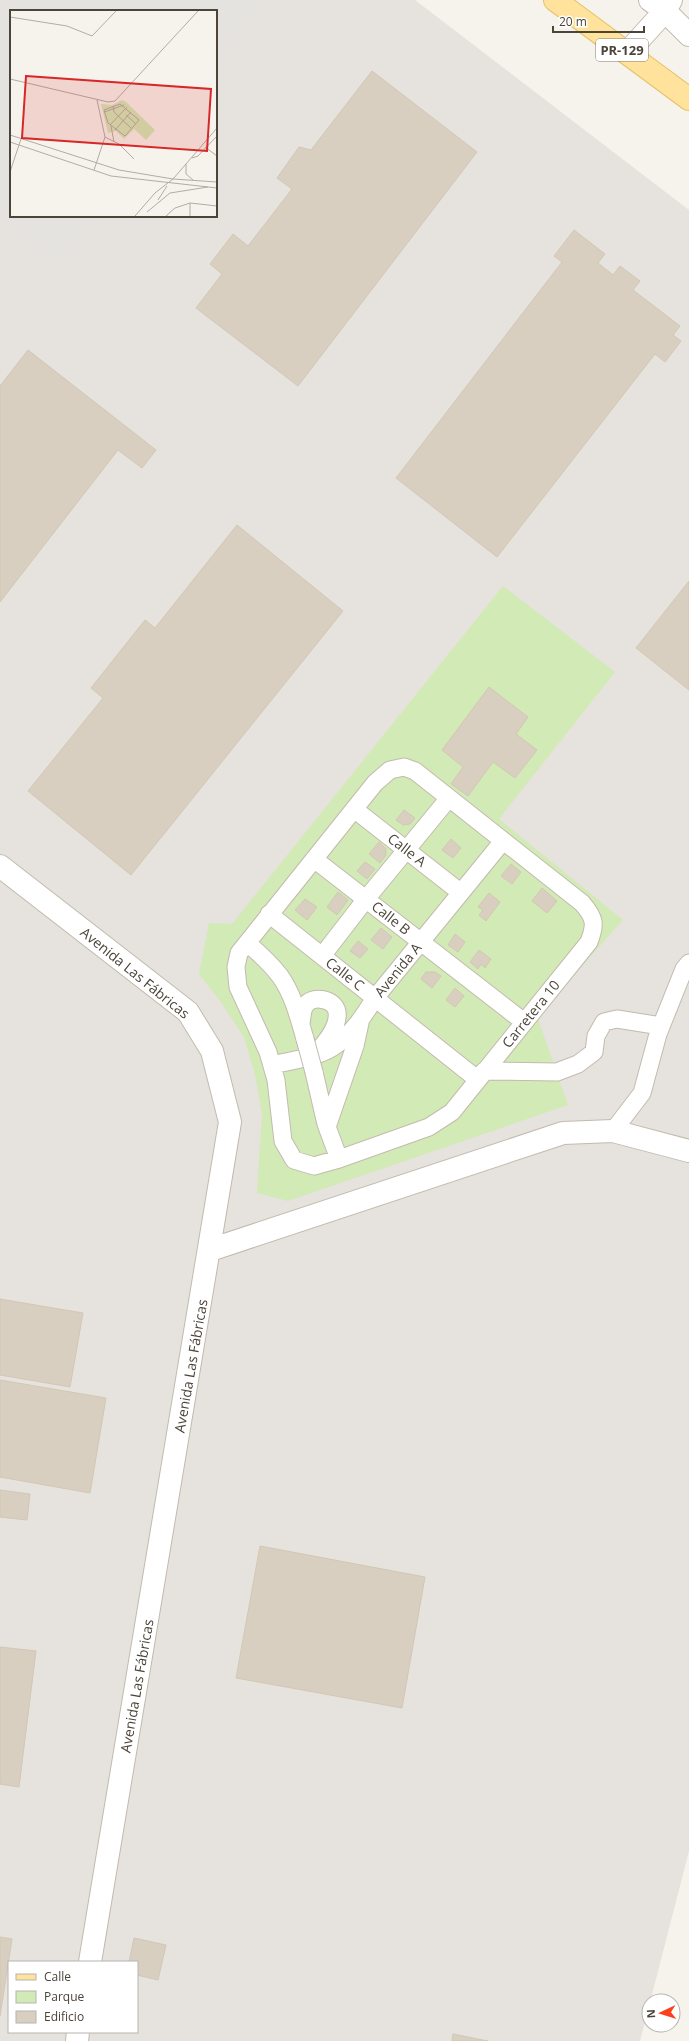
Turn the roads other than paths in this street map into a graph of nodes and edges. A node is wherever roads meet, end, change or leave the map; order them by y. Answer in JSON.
{"nodes":[{"id":1,"x":555,"y":0,"type":"edge"},
{"id":2,"x":662,"y":4,"type":"edge"},
{"id":3,"x":689,"y":35,"type":"edge"},
{"id":4,"x":626,"y":53,"type":"junction"},
{"id":5,"x":689,"y":99,"type":"edge"},
{"id":6,"x":450,"y":798,"type":"junction"},
{"id":7,"x":354,"y":809,"type":"junction"},
{"id":8,"x":503,"y":841,"type":"junction"},
{"id":9,"x":407,"y":850,"type":"junction"},
{"id":10,"x":314,"y":859,"type":"junction"},
{"id":11,"x":0,"y":866,"type":"edge"},
{"id":12,"x":460,"y":892,"type":"junction"},
{"id":13,"x":366,"y":899,"type":"junction"},
{"id":14,"x":269,"y":914,"type":"junction"},
{"id":15,"x":421,"y":942,"type":"junction"},
{"id":16,"x":247,"y":943,"type":"junction"},
{"id":17,"x":322,"y":956,"type":"junction"},
{"id":18,"x":689,"y":963,"type":"edge"},
{"id":19,"x":376,"y":998,"type":"junction"},
{"id":20,"x":361,"y":1020,"type":"junction"},
{"id":21,"x":524,"y":1022,"type":"junction"},
{"id":22,"x":661,"y":1026,"type":"junction"},
{"id":23,"x":303,"y":1031,"type":"junction"},
{"id":24,"x":316,"y":1054,"type":"junction"},
{"id":25,"x":272,"y":1065,"type":"junction"},
{"id":26,"x":480,"y":1075,"type":"junction"},
{"id":27,"x":327,"y":1127,"type":"junction"},
{"id":28,"x":613,"y":1131,"type":"junction"},
{"id":29,"x":689,"y":1151,"type":"edge"},
{"id":30,"x":339,"y":1159,"type":"junction"},
{"id":31,"x":210,"y":1250,"type":"junction"},
{"id":32,"x":90,"y":1961,"type":"edge"}],
"edges":[{"from":1,"to":4,"type":"main road","number":"PR-129"},
{"from":2,"to":3,"type":"street"},
{"from":2,"to":4,"type":"street"},
{"from":4,"to":5,"type":"main road","number":"PR-129"},
{"from":6,"to":7,"type":"lane","name":"Carretera 10"},
{"from":6,"to":8,"type":"lane","name":"Carretera 10"},
{"from":6,"to":9,"type":"lane"},
{"from":7,"to":9,"type":"lane","name":"Calle A"},
{"from":7,"to":10,"type":"lane","name":"Carretera 10"},
{"from":8,"to":12,"type":"lane","name":"Avenida A"},
{"from":8,"to":21,"type":"lane","name":"Carretera 10"},
{"from":9,"to":12,"type":"lane","name":"Calle A"},
{"from":9,"to":13,"type":"lane"},
{"from":10,"to":13,"type":"lane","name":"Calle B"},
{"from":10,"to":14,"type":"lane","name":"Carretera 10"},
{"from":11,"to":31,"type":"street","name":"Avenida Las Fábricas"},
{"from":12,"to":15,"type":"lane","name":"Avenida A"},
{"from":13,"to":15,"type":"lane","name":"Calle B"},
{"from":13,"to":17,"type":"lane"},
{"from":14,"to":16,"type":"lane","name":"Carretera 10"},
{"from":14,"to":17,"type":"lane","name":"Calle C"},
{"from":15,"to":19,"type":"lane","name":"Avenida A"},
{"from":15,"to":21,"type":"lane","name":"Calle B"},
{"from":16,"to":23,"type":"lane"},
{"from":16,"to":25,"type":"lane","name":"Carretera 10"},
{"from":17,"to":19,"type":"lane","name":"Calle C"},
{"from":18,"to":22,"type":"lane"},
{"from":19,"to":20,"type":"lane","name":"Avenida A"},
{"from":19,"to":26,"type":"lane","name":"Calle C"},
{"from":20,"to":24,"type":"lane","name":"Avenida A"},
{"from":20,"to":27,"type":"lane"},
{"from":21,"to":26,"type":"lane","name":"Carretera 10"},
{"from":22,"to":26,"type":"lane"},
{"from":22,"to":28,"type":"lane"},
{"from":23,"to":24,"type":"lane"},
{"from":23,"to":27,"type":"lane","bridge":true},
{"from":24,"to":25,"type":"lane","name":"Avenida A"},
{"from":25,"to":30,"type":"lane","name":"Carretera 10"},
{"from":26,"to":30,"type":"lane","name":"Carretera 10"},
{"from":27,"to":30,"type":"lane"},
{"from":28,"to":29,"type":"street"},
{"from":28,"to":31,"type":"street"},
{"from":31,"to":32,"type":"street","name":"Avenida Las Fábricas"}]}
